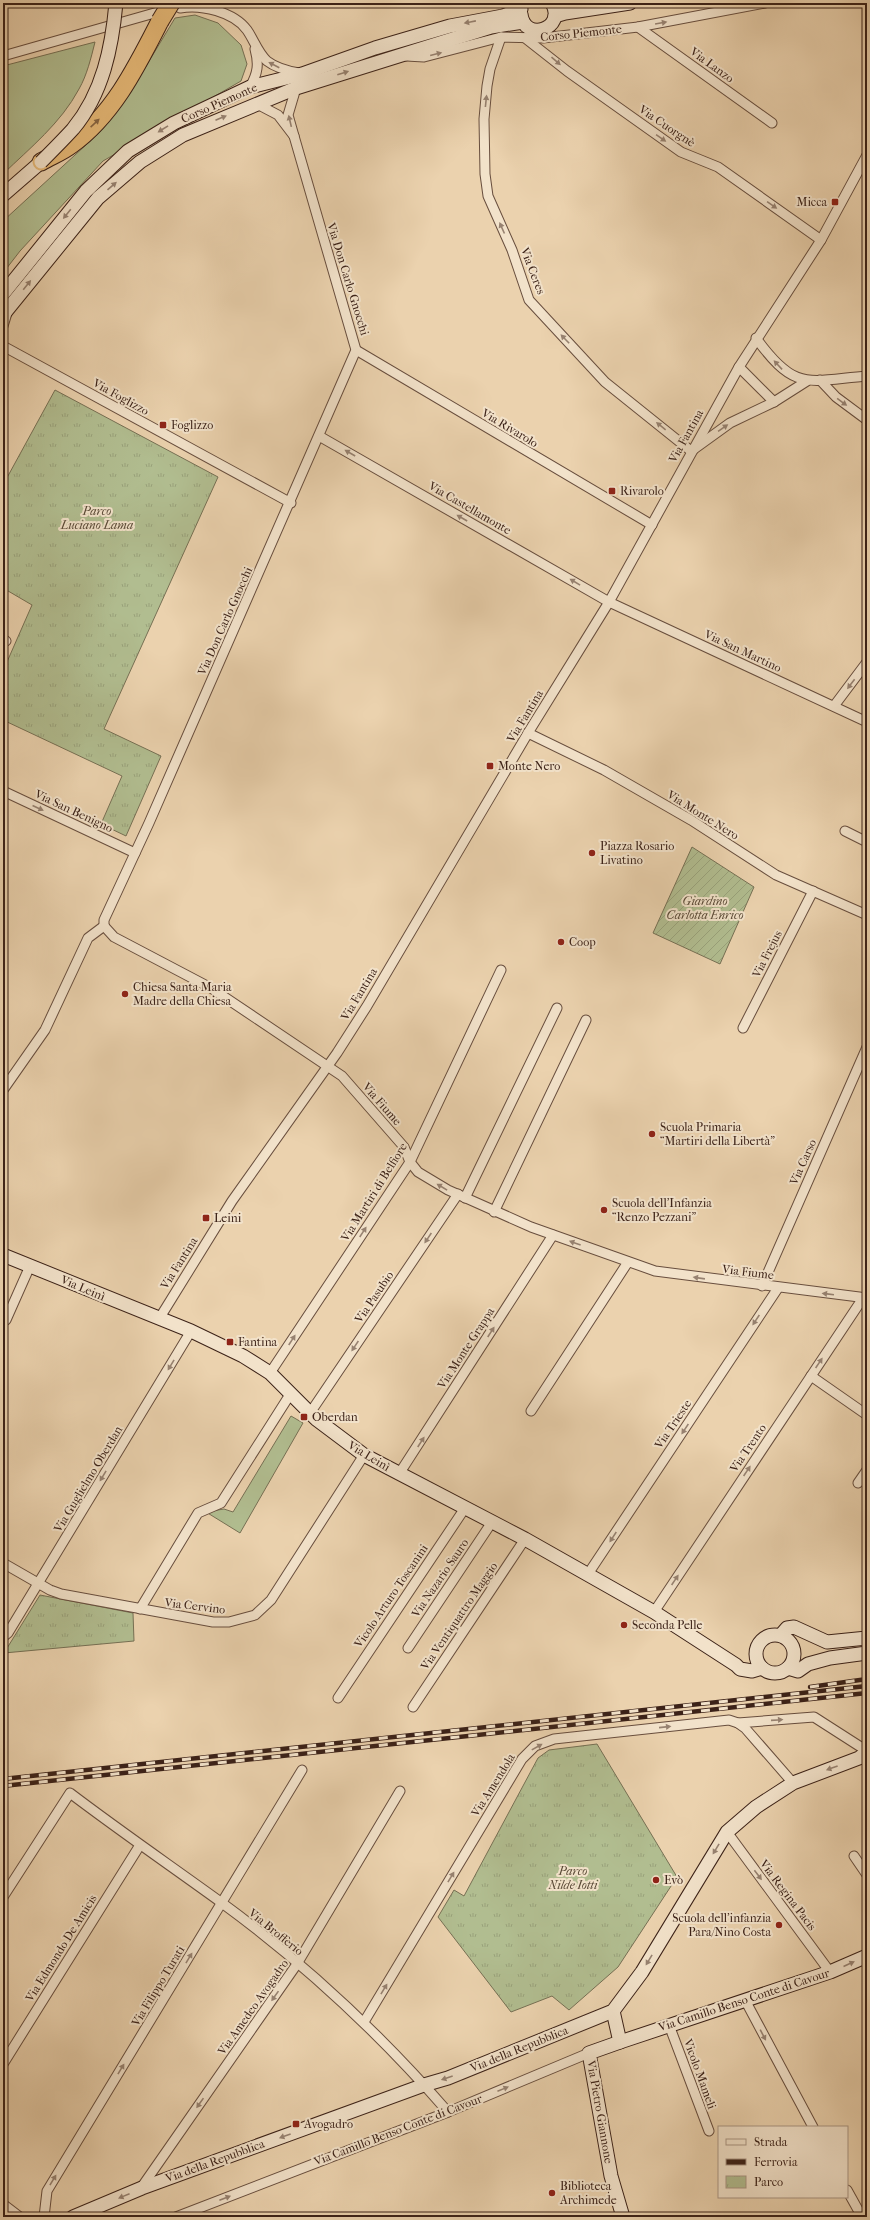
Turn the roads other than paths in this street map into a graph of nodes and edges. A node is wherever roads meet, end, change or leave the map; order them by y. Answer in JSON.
{"nodes":[{"id":1,"x":116,"y":3,"type":"edge"},
{"id":2,"x":553,"y":3,"type":"edge"},
{"id":3,"x":573,"y":3,"type":"edge"},
{"id":4,"x":630,"y":3,"type":"edge"},
{"id":5,"x":752,"y":3,"type":"edge"},
{"id":6,"x":765,"y":3,"type":"edge"},
{"id":7,"x":523,"y":6,"type":"edge"},
{"id":8,"x":169,"y":7,"type":"edge"},
{"id":9,"x":737,"y":9,"type":"junction"},
{"id":10,"x":555,"y":16,"type":"junction"},
{"id":11,"x":523,"y":22,"type":"junction"},
{"id":12,"x":638,"y":27,"type":"junction"},
{"id":13,"x":501,"y":37,"type":"junction"},
{"id":14,"x":525,"y":38,"type":"junction"},
{"id":15,"x":253,"y":43,"type":"junction"},
{"id":16,"x":398,"y":55,"type":"junction"},
{"id":17,"x":3,"y":56,"type":"edge"},
{"id":18,"x":302,"y":74,"type":"junction"},
{"id":19,"x":250,"y":87,"type":"junction"},
{"id":20,"x":296,"y":88,"type":"junction"},
{"id":21,"x":257,"y":104,"type":"junction"},
{"id":22,"x":772,"y":123,"type":"dead end"},
{"id":23,"x":294,"y":136,"type":"junction"},
{"id":24,"x":867,"y":155,"type":"edge"},
{"id":25,"x":41,"y":162,"type":"junction"},
{"id":26,"x":3,"y":195,"type":"edge"},
{"id":27,"x":821,"y":240,"type":"junction"},
{"id":28,"x":3,"y":294,"type":"edge"},
{"id":29,"x":6,"y":312,"type":"edge"},
{"id":30,"x":3,"y":326,"type":"edge"},
{"id":31,"x":756,"y":338,"type":"junction"},
{"id":32,"x":3,"y":346,"type":"edge"},
{"id":33,"x":356,"y":350,"type":"junction"},
{"id":34,"x":739,"y":367,"type":"junction"},
{"id":35,"x":866,"y":374,"type":"edge"},
{"id":36,"x":820,"y":380,"type":"junction"},
{"id":37,"x":807,"y":381,"type":"junction"},
{"id":38,"x":774,"y":402,"type":"junction"},
{"id":39,"x":867,"y":420,"type":"edge"},
{"id":40,"x":319,"y":436,"type":"junction"},
{"id":41,"x":691,"y":450,"type":"junction"},
{"id":42,"x":291,"y":503,"type":"junction"},
{"id":43,"x":652,"y":525,"type":"junction"},
{"id":44,"x":609,"y":602,"type":"junction"},
{"id":45,"x":867,"y":662,"type":"edge"},
{"id":46,"x":834,"y":706,"type":"junction"},
{"id":47,"x":867,"y":722,"type":"edge"},
{"id":48,"x":528,"y":733,"type":"junction"},
{"id":49,"x":3,"y":791,"type":"edge"},
{"id":50,"x":845,"y":831,"type":"dead end"},
{"id":51,"x":867,"y":842,"type":"edge"},
{"id":52,"x":135,"y":853,"type":"junction"},
{"id":53,"x":813,"y":891,"type":"junction"},
{"id":54,"x":867,"y":915,"type":"edge"},
{"id":55,"x":104,"y":926,"type":"junction"},
{"id":56,"x":501,"y":970,"type":"dead end"},
{"id":57,"x":557,"y":1008,"type":"dead end"},
{"id":58,"x":586,"y":1020,"type":"dead end"},
{"id":59,"x":743,"y":1028,"type":"dead end"},
{"id":60,"x":867,"y":1047,"type":"edge"},
{"id":61,"x":328,"y":1066,"type":"junction"},
{"id":62,"x":3,"y":1090,"type":"edge"},
{"id":63,"x":410,"y":1162,"type":"junction"},
{"id":64,"x":462,"y":1196,"type":"junction"},
{"id":65,"x":494,"y":1212,"type":"junction"},
{"id":66,"x":553,"y":1235,"type":"junction"},
{"id":67,"x":3,"y":1254,"type":"edge"},
{"id":68,"x":628,"y":1262,"type":"junction"},
{"id":69,"x":30,"y":1266,"type":"junction"},
{"id":70,"x":762,"y":1286,"type":"junction"},
{"id":71,"x":778,"y":1288,"type":"junction"},
{"id":72,"x":865,"y":1298,"type":"edge"},
{"id":73,"x":159,"y":1319,"type":"junction"},
{"id":74,"x":6,"y":1320,"type":"dead end"},
{"id":75,"x":191,"y":1332,"type":"junction"},
{"id":76,"x":270,"y":1373,"type":"junction"},
{"id":77,"x":811,"y":1376,"type":"junction"},
{"id":78,"x":291,"y":1393,"type":"junction"},
{"id":79,"x":530,"y":1411,"type":"dead end"},
{"id":80,"x":310,"y":1413,"type":"junction"},
{"id":81,"x":867,"y":1415,"type":"edge"},
{"id":82,"x":364,"y":1455,"type":"junction"},
{"id":83,"x":867,"y":1470,"type":"edge"},
{"id":84,"x":400,"y":1474,"type":"junction"},
{"id":85,"x":858,"y":1483,"type":"dead end"},
{"id":86,"x":465,"y":1508,"type":"junction"},
{"id":87,"x":492,"y":1522,"type":"junction"},
{"id":88,"x":525,"y":1539,"type":"junction"},
{"id":89,"x":3,"y":1563,"type":"edge"},
{"id":90,"x":588,"y":1574,"type":"junction"},
{"id":91,"x":39,"y":1583,"type":"junction"},
{"id":92,"x":140,"y":1609,"type":"junction"},
{"id":93,"x":654,"y":1612,"type":"junction"},
{"id":94,"x":807,"y":1634,"type":"junction"},
{"id":95,"x":781,"y":1635,"type":"junction"},
{"id":96,"x":3,"y":1637,"type":"edge"},
{"id":97,"x":867,"y":1638,"type":"edge"},
{"id":98,"x":408,"y":1648,"type":"dead end"},
{"id":99,"x":793,"y":1650,"type":"junction"},
{"id":100,"x":867,"y":1653,"type":"edge"},
{"id":101,"x":756,"y":1655,"type":"junction"},
{"id":102,"x":736,"y":1664,"type":"junction"},
{"id":103,"x":808,"y":1664,"type":"junction"},
{"id":104,"x":762,"y":1668,"type":"junction"},
{"id":105,"x":788,"y":1668,"type":"junction"},
{"id":106,"x":338,"y":1698,"type":"dead end"},
{"id":107,"x":414,"y":1707,"type":"dead end"},
{"id":108,"x":738,"y":1722,"type":"junction"},
{"id":109,"x":867,"y":1751,"type":"edge"},
{"id":110,"x":302,"y":1770,"type":"dead end"},
{"id":111,"x":793,"y":1783,"type":"junction"},
{"id":112,"x":400,"y":1791,"type":"dead end"},
{"id":113,"x":727,"y":1832,"type":"junction"},
{"id":114,"x":140,"y":1845,"type":"junction"},
{"id":115,"x":854,"y":1856,"type":"dead end"},
{"id":116,"x":867,"y":1875,"type":"edge"},
{"id":117,"x":3,"y":1897,"type":"edge"},
{"id":118,"x":223,"y":1904,"type":"junction"},
{"id":119,"x":867,"y":1956,"type":"edge"},
{"id":120,"x":297,"y":1964,"type":"junction"},
{"id":121,"x":830,"y":1972,"type":"junction"},
{"id":122,"x":745,"y":2000,"type":"junction"},
{"id":123,"x":613,"y":2012,"type":"junction"},
{"id":124,"x":364,"y":2022,"type":"junction"},
{"id":125,"x":669,"y":2025,"type":"junction"},
{"id":126,"x":620,"y":2042,"type":"junction"},
{"id":127,"x":589,"y":2054,"type":"junction"},
{"id":128,"x":3,"y":2064,"type":"edge"},
{"id":129,"x":424,"y":2084,"type":"junction"},
{"id":130,"x":448,"y":2112,"type":"junction"},
{"id":131,"x":812,"y":2126,"type":"edge"},
{"id":132,"x":709,"y":2131,"type":"dead end"},
{"id":133,"x":141,"y":2189,"type":"junction"},
{"id":134,"x":848,"y":2192,"type":"edge"},
{"id":135,"x":3,"y":2204,"type":"edge"},
{"id":136,"x":20,"y":2217,"type":"edge"},
{"id":137,"x":44,"y":2217,"type":"edge"},
{"id":138,"x":73,"y":2217,"type":"edge"},
{"id":139,"x":176,"y":2217,"type":"edge"},
{"id":140,"x":623,"y":2217,"type":"edge"},
{"id":141,"x":862,"y":2217,"type":"edge"}],
"edges":[{"from":1,"to":25,"type":"street","bridge":true},
{"from":2,"to":3,"type":"street"},
{"from":2,"to":10,"type":"street"},
{"from":4,"to":10,"type":"street","name":"Corso Piemonte"},
{"from":5,"to":9,"type":"street"},
{"from":6,"to":9,"type":"street","name":"Corso Piemonte"},
{"from":7,"to":11,"type":"street"},
{"from":7,"to":18,"type":"street","name":"Corso Piemonte","one_way":true},
{"from":8,"to":15,"type":"street"},
{"from":8,"to":17,"type":"street"},
{"from":25,"to":8,"type":"highway","one_way":true,"bridge":true},
{"from":12,"to":9,"type":"street","name":"Corso Piemonte","one_way":true},
{"from":10,"to":11,"type":"street"},
{"from":11,"to":16,"type":"street","name":"Corso Piemonte"},
{"from":12,"to":14,"type":"street","name":"Corso Piemonte"},
{"from":12,"to":22,"type":"street","name":"Via Lanzo"},
{"from":13,"to":14,"type":"street","name":"Corso Piemonte"},
{"from":16,"to":13,"type":"street","name":"Corso Piemonte","one_way":true},
{"from":41,"to":13,"type":"street","name":"Via Ceres","one_way":true},
{"from":14,"to":27,"type":"street","name":"Via Cuorgnè","one_way":true},
{"from":18,"to":15,"type":"street","one_way":true},
{"from":15,"to":19,"type":"street"},
{"from":20,"to":16,"type":"street","name":"Corso Piemonte","one_way":true},
{"from":18,"to":19,"type":"street","name":"Corso Piemonte"},
{"from":19,"to":28,"type":"street","name":"Corso Piemonte","one_way":true},
{"from":20,"to":21,"type":"street","name":"Corso Piemonte"},
{"from":23,"to":20,"type":"street","name":"Via Don Carlo Gnocchi","one_way":true},
{"from":21,"to":23,"type":"street"},
{"from":29,"to":21,"type":"street","name":"Corso Piemonte","one_way":true},
{"from":23,"to":33,"type":"street","name":"Via Don Carlo Gnocchi"},
{"from":24,"to":27,"type":"street","name":"Via Fantina"},
{"from":25,"to":26,"type":"street"},
{"from":27,"to":31,"type":"street","name":"Via Fantina"},
{"from":29,"to":30,"type":"street"},
{"from":31,"to":34,"type":"street","name":"Via Fantina"},
{"from":37,"to":31,"type":"street","one_way":true},
{"from":32,"to":42,"type":"street","name":"Via Foglizzo"},
{"from":33,"to":40,"type":"street","name":"Via Don Carlo Gnocchi"},
{"from":33,"to":43,"type":"street","name":"Via Rivarolo"},
{"from":34,"to":38,"type":"street"},
{"from":34,"to":41,"type":"street","name":"Via Fantina"},
{"from":35,"to":36,"type":"street"},
{"from":36,"to":37,"type":"street"},
{"from":36,"to":39,"type":"street","one_way":true},
{"from":37,"to":38,"type":"street"},
{"from":41,"to":38,"type":"street","one_way":true},
{"from":40,"to":42,"type":"street","name":"Via Don Carlo Gnocchi"},
{"from":44,"to":40,"type":"street","name":"Via Castellamonte","one_way":true},
{"from":41,"to":43,"type":"street","name":"Via Fantina"},
{"from":42,"to":52,"type":"street","name":"Via Don Carlo Gnocchi"},
{"from":43,"to":44,"type":"street","name":"Via Fantina"},
{"from":44,"to":46,"type":"street","name":"Via San Martino"},
{"from":44,"to":48,"type":"street","name":"Via Fantina"},
{"from":45,"to":46,"type":"street","one_way":true},
{"from":46,"to":47,"type":"street","name":"Via San Martino"},
{"from":48,"to":53,"type":"street","name":"Via Monte Nero"},
{"from":48,"to":61,"type":"street","name":"Via Fantina"},
{"from":49,"to":52,"type":"street","name":"Via San Benigno","one_way":true},
{"from":50,"to":51,"type":"street"},
{"from":52,"to":55,"type":"street","name":"Via Don Carlo Gnocchi"},
{"from":53,"to":54,"type":"street","name":"Via Monte Nero"},
{"from":53,"to":59,"type":"street","name":"Via Frejus"},
{"from":55,"to":61,"type":"street","name":"Via Fiume"},
{"from":55,"to":62,"type":"street"},
{"from":56,"to":63,"type":"street","name":"Via Martiri di Belfiore"},
{"from":57,"to":64,"type":"street","name":"Via Pasubio"},
{"from":58,"to":65,"type":"street"},
{"from":60,"to":70,"type":"street","name":"Via Carso"},
{"from":61,"to":63,"type":"street","name":"Via Fiume"},
{"from":61,"to":73,"type":"street","name":"Via Fantina"},
{"from":64,"to":63,"type":"street","name":"Via Fiume","one_way":true},
{"from":76,"to":63,"type":"street","name":"Via Martiri di Belfiore","one_way":true},
{"from":64,"to":65,"type":"street","name":"Via Fiume"},
{"from":64,"to":80,"type":"street","name":"Via Pasubio","one_way":true},
{"from":65,"to":66,"type":"street","name":"Via Fiume"},
{"from":68,"to":66,"type":"street","name":"Via Fiume","one_way":true},
{"from":84,"to":66,"type":"street","name":"Via Monte Grappa","one_way":true},
{"from":67,"to":69,"type":"street","name":"Via Leinì"},
{"from":70,"to":68,"type":"street","name":"Via Fiume","one_way":true},
{"from":68,"to":79,"type":"street"},
{"from":69,"to":73,"type":"street","name":"Via Leinì"},
{"from":69,"to":74,"type":"street"},
{"from":70,"to":71,"type":"street","name":"Via Fiume"},
{"from":72,"to":71,"type":"street","name":"Via Fiume","one_way":true},
{"from":71,"to":90,"type":"street","name":"Via Trieste","one_way":true},
{"from":77,"to":72,"type":"street","name":"Via Trento","one_way":true},
{"from":73,"to":75,"type":"street","name":"Via Leinì"},
{"from":75,"to":76,"type":"street","name":"Via Leinì"},
{"from":75,"to":91,"type":"street","name":"Via Guglielmo Oberdan","one_way":true},
{"from":76,"to":78,"type":"street","name":"Via Leinì"},
{"from":77,"to":81,"type":"street"},
{"from":93,"to":77,"type":"street","name":"Via Trento","one_way":true},
{"from":78,"to":80,"type":"street","name":"Via Leinì"},
{"from":78,"to":92,"type":"street"},
{"from":80,"to":82,"type":"street","name":"Via Leinì"},
{"from":82,"to":84,"type":"street","name":"Via Leinì"},
{"from":82,"to":92,"type":"street","name":"Via Cervino"},
{"from":83,"to":85,"type":"street"},
{"from":84,"to":86,"type":"street","name":"Via Leinì"},
{"from":86,"to":87,"type":"street","name":"Via Leinì"},
{"from":86,"to":106,"type":"street","name":"Vicolo Arturo Toscanini"},
{"from":87,"to":88,"type":"street","name":"Via Leinì"},
{"from":87,"to":98,"type":"street","name":"Via Nazario Sauro"},
{"from":88,"to":90,"type":"street","name":"Via Leinì"},
{"from":88,"to":107,"type":"street","name":"Via Ventiquattro Maggio"},
{"from":89,"to":91,"type":"street","name":"Via Cervino"},
{"from":90,"to":93,"type":"street","name":"Via Leinì"},
{"from":91,"to":92,"type":"street","name":"Via Cervino"},
{"from":91,"to":96,"type":"street","name":"Via Guglielmo Oberdan"},
{"from":93,"to":102,"type":"street","name":"Via Leinì"},
{"from":94,"to":95,"type":"street"},
{"from":94,"to":97,"type":"street"},
{"from":94,"to":99,"type":"street"},
{"from":95,"to":99,"type":"street"},
{"from":95,"to":101,"type":"street"},
{"from":99,"to":103,"type":"street"},
{"from":99,"to":105,"type":"street"},
{"from":100,"to":103,"type":"street"},
{"from":101,"to":102,"type":"street"},
{"from":101,"to":104,"type":"street"},
{"from":102,"to":104,"type":"street","name":"Via Leinì"},
{"from":103,"to":105,"type":"street"},
{"from":104,"to":105,"type":"street"},
{"from":108,"to":109,"type":"street","name":"Via Amendola","one_way":true},
{"from":108,"to":111,"type":"street"},
{"from":124,"to":108,"type":"street","name":"Via Amendola","one_way":true},
{"from":109,"to":111,"type":"street","one_way":true},
{"from":110,"to":118,"type":"street","name":"Via Filippo Turati"},
{"from":111,"to":113,"type":"street"},
{"from":112,"to":120,"type":"street","name":"Via Amedeo Avogadro"},
{"from":113,"to":121,"type":"street","name":"Via Regina Pacis","one_way":true},
{"from":113,"to":123,"type":"street","one_way":true},
{"from":114,"to":117,"type":"street","name":"Via Brofferio"},
{"from":114,"to":118,"type":"street","name":"Via Brofferio"},
{"from":114,"to":128,"type":"street","name":"Via Edmondo De Amicis"},
{"from":115,"to":116,"type":"street"},
{"from":118,"to":120,"type":"street","name":"Via Brofferio"},
{"from":137,"to":118,"type":"street","name":"Via Filippo Turati","one_way":true},
{"from":121,"to":119,"type":"street","name":"Via Camillo Benso Conte di Cavour","one_way":true},
{"from":120,"to":124,"type":"street","name":"Via Brofferio"},
{"from":120,"to":133,"type":"street","name":"Via Amedeo Avogadro","one_way":true},
{"from":121,"to":122,"type":"street","name":"Via Camillo Benso Conte di Cavour"},
{"from":122,"to":125,"type":"street","name":"Via Camillo Benso Conte di Cavour"},
{"from":122,"to":131,"type":"street","one_way":true},
{"from":123,"to":126,"type":"street"},
{"from":123,"to":129,"type":"street","name":"Via della Repubblica","one_way":true},
{"from":124,"to":129,"type":"street","name":"Via Brofferio"},
{"from":125,"to":126,"type":"street","name":"Via Camillo Benso Conte di Cavour"},
{"from":125,"to":132,"type":"street","name":"Vicolo Mameli"},
{"from":126,"to":127,"type":"street","name":"Via Camillo Benso Conte di Cavour"},
{"from":130,"to":127,"type":"street","name":"Via Camillo Benso Conte di Cavour","one_way":true},
{"from":127,"to":140,"type":"street","name":"Via Pietro Giannone"},
{"from":129,"to":130,"type":"street","name":"Via Brofferio"},
{"from":129,"to":133,"type":"street","name":"Via della Repubblica","one_way":true},
{"from":139,"to":130,"type":"street","name":"Via Camillo Benso Conte di Cavour","one_way":true},
{"from":133,"to":138,"type":"street","name":"Via della Repubblica","one_way":true},
{"from":134,"to":141,"type":"street"},
{"from":135,"to":136,"type":"street"}]}
